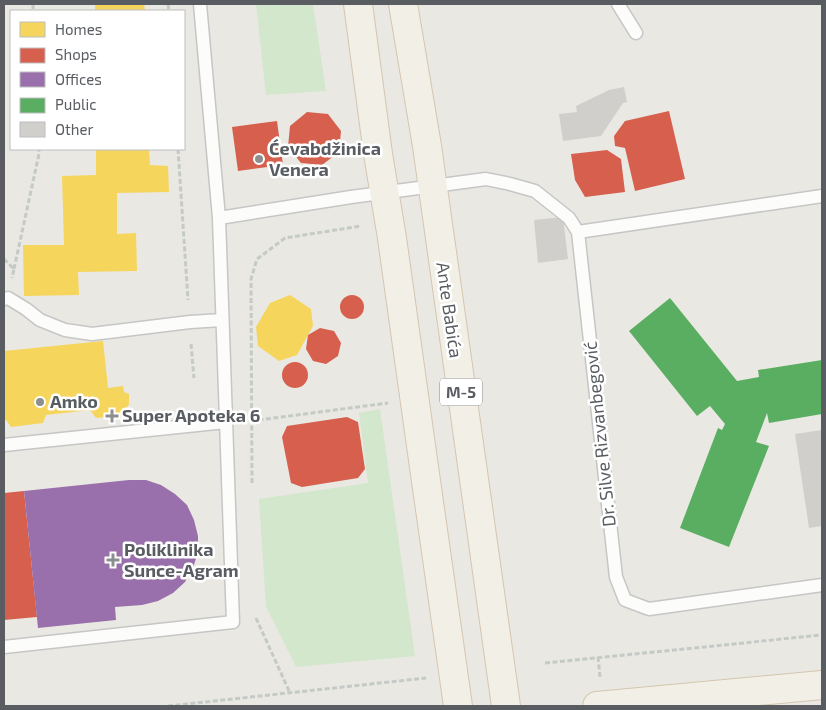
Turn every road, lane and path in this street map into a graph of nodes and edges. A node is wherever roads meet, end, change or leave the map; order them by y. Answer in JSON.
{"nodes":[{"id":1,"x":200,"y":4,"type":"edge"},
{"id":2,"x":358,"y":4,"type":"edge"},
{"id":3,"x":403,"y":4,"type":"edge"},
{"id":4,"x":618,"y":4,"type":"edge"},
{"id":5,"x":636,"y":34,"type":"dead end"},
{"id":6,"x":39,"y":150,"type":"edge"},
{"id":7,"x":178,"y":150,"type":"edge"},
{"id":8,"x":432,"y":187,"type":"junction"},
{"id":9,"x":384,"y":193,"type":"junction"},
{"id":10,"x":822,"y":196,"type":"edge"},
{"id":11,"x":218,"y":218,"type":"junction"},
{"id":12,"x":367,"y":225,"type":"dead end"},
{"id":13,"x":578,"y":232,"type":"junction"},
{"id":14,"x":14,"y":269,"type":"dead end"},
{"id":15,"x":4,"y":298,"type":"edge"},
{"id":16,"x":222,"y":320,"type":"junction"},
{"id":17,"x":190,"y":322,"type":"junction"},
{"id":18,"x":194,"y":378,"type":"dead end"},
{"id":19,"x":393,"y":402,"type":"dead end"},
{"id":20,"x":252,"y":421,"type":"junction"},
{"id":21,"x":226,"y":422,"type":"junction"},
{"id":22,"x":4,"y":445,"type":"edge"},
{"id":23,"x":252,"y":488,"type":"dead end"},
{"id":24,"x":822,"y":585,"type":"edge"},
{"id":25,"x":253,"y":612,"type":"dead end"},
{"id":26,"x":822,"y":634,"type":"edge"},
{"id":27,"x":4,"y":647,"type":"edge"},
{"id":28,"x":545,"y":663,"type":"dead end"},
{"id":29,"x":431,"y":678,"type":"dead end"},
{"id":30,"x":822,"y":685,"type":"edge"},
{"id":31,"x":290,"y":693,"type":"junction"},
{"id":32,"x":168,"y":706,"type":"edge"},
{"id":33,"x":458,"y":706,"type":"edge"},
{"id":34,"x":506,"y":706,"type":"edge"},
{"id":35,"x":597,"y":706,"type":"edge"}],
"edges":[{"from":1,"to":11,"type":"lane"},
{"from":2,"to":9,"type":"main road","number":"M-5"},
{"from":3,"to":8,"type":"main road","name":"Ante Babića","number":"M-5"},
{"from":4,"to":5,"type":"lane"},
{"from":6,"to":14,"type":"path"},
{"from":7,"to":17,"type":"path"},
{"from":8,"to":9,"type":"lane"},
{"from":8,"to":13,"type":"lane"},
{"from":8,"to":34,"type":"main road","name":"Ante Babića","number":"M-5"},
{"from":9,"to":11,"type":"lane"},
{"from":9,"to":33,"type":"main road","number":"M-5"},
{"from":10,"to":13,"type":"lane"},
{"from":11,"to":16,"type":"lane"},
{"from":12,"to":20,"type":"path"},
{"from":13,"to":24,"type":"lane","name":"Dr. Silve Rizvanbegović"},
{"from":15,"to":17,"type":"lane"},
{"from":16,"to":17,"type":"lane"},
{"from":16,"to":21,"type":"lane"},
{"from":17,"to":18,"type":"path"},
{"from":19,"to":20,"type":"path"},
{"from":20,"to":23,"type":"path"},
{"from":21,"to":22,"type":"lane"},
{"from":21,"to":27,"type":"lane"},
{"from":25,"to":31,"type":"path"},
{"from":26,"to":28,"type":"path"},
{"from":29,"to":31,"type":"path"},
{"from":30,"to":35,"type":"main road"},
{"from":31,"to":32,"type":"path"}]}
